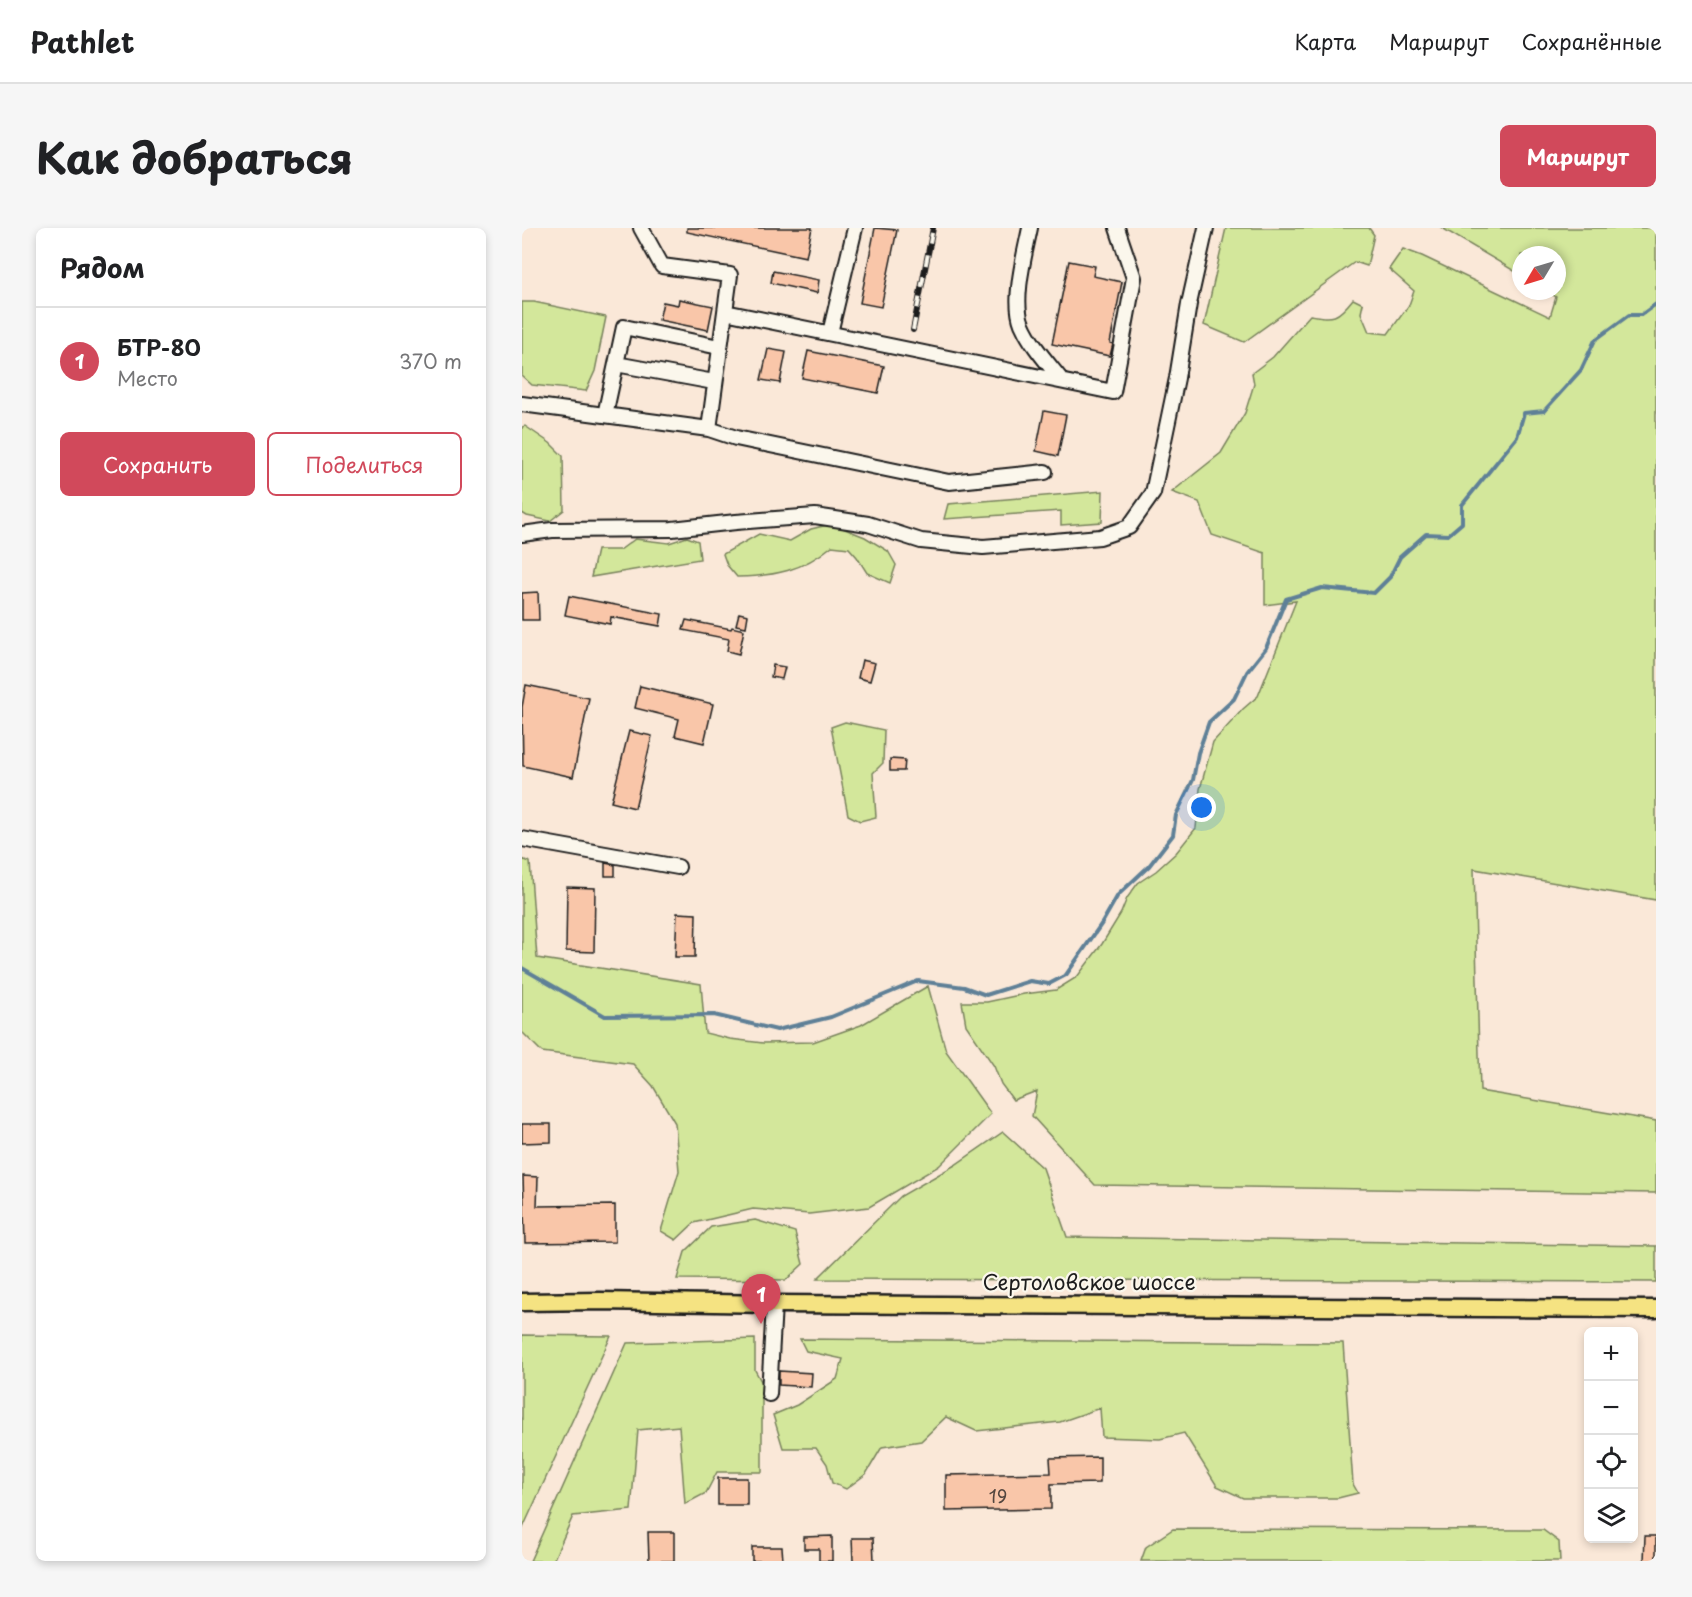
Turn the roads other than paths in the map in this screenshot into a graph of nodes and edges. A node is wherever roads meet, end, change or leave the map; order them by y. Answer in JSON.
{"nodes":[{"id":1,"x":641,"y":228,"type":"edge"},
{"id":2,"x":656,"y":228,"type":"edge"},
{"id":3,"x":855,"y":228,"type":"edge"},
{"id":4,"x":1030,"y":228,"type":"edge"},
{"id":5,"x":1117,"y":228,"type":"edge"},
{"id":6,"x":1206,"y":228,"type":"edge"},
{"id":7,"x":651,"y":246,"type":"junction"},
{"id":8,"x":724,"y":312,"type":"junction"},
{"id":9,"x":830,"y":333,"type":"junction"},
{"id":10,"x":719,"y":347,"type":"junction"},
{"id":11,"x":616,"y":364,"type":"junction"},
{"id":12,"x":1062,"y":381,"type":"junction"},
{"id":13,"x":714,"y":382,"type":"junction"},
{"id":14,"x":522,"y":404,"type":"edge"},
{"id":15,"x":605,"y":415,"type":"junction"},
{"id":16,"x":709,"y":429,"type":"junction"},
{"id":17,"x":1045,"y":472,"type":"dead end"},
{"id":18,"x":522,"y":534,"type":"edge"},
{"id":19,"x":522,"y":839,"type":"edge"},
{"id":20,"x":678,"y":867,"type":"dead end"},
{"id":21,"x":522,"y":1302,"type":"edge"},
{"id":22,"x":774,"y":1304,"type":"junction"},
{"id":23,"x":1656,"y":1309,"type":"edge"},
{"id":24,"x":769,"y":1394,"type":"dead end"}],
"edges":[{"from":1,"to":7,"type":"lane"},
{"from":2,"to":7,"type":"lane"},
{"from":3,"to":9,"type":"lane"},
{"from":4,"to":12,"type":"lane"},
{"from":5,"to":12,"type":"lane"},
{"from":6,"to":18,"type":"lane"},
{"from":7,"to":8,"type":"lane"},
{"from":8,"to":9,"type":"lane"},
{"from":8,"to":10,"type":"lane"},
{"from":9,"to":12,"type":"lane"},
{"from":10,"to":11,"type":"lane"},
{"from":10,"to":13,"type":"lane"},
{"from":11,"to":13,"type":"lane"},
{"from":11,"to":15,"type":"lane"},
{"from":13,"to":16,"type":"lane"},
{"from":14,"to":15,"type":"lane"},
{"from":15,"to":16,"type":"lane"},
{"from":16,"to":17,"type":"lane"},
{"from":19,"to":20,"type":"lane"},
{"from":21,"to":22,"type":"main road","name":"Сертоловское шоссе"},
{"from":22,"to":23,"type":"main road","name":"Сертоловское шоссе"},
{"from":22,"to":24,"type":"lane"}]}
